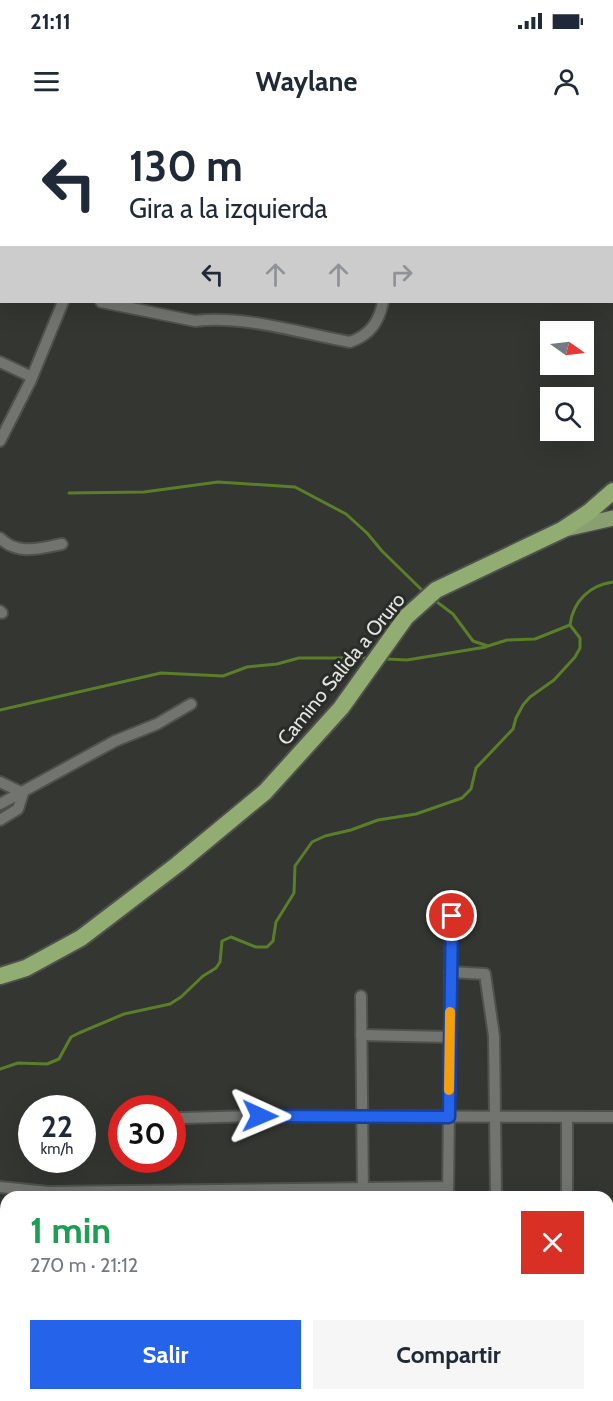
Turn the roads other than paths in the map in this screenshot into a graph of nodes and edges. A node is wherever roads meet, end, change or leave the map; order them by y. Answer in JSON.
{"nodes":[{"id":1,"x":63,"y":303,"type":"edge"},
{"id":2,"x":106,"y":303,"type":"edge"},
{"id":3,"x":383,"y":303,"type":"edge"},
{"id":4,"x":0,"y":362,"type":"edge"},
{"id":5,"x":32,"y":377,"type":"junction"},
{"id":6,"x":0,"y":441,"type":"edge"},
{"id":7,"x":613,"y":491,"type":"edge"},
{"id":8,"x":613,"y":519,"type":"edge"},
{"id":9,"x":562,"y":530,"type":"junction"},
{"id":10,"x":0,"y":538,"type":"edge"},
{"id":11,"x":62,"y":544,"type":"dead end"},
{"id":12,"x":191,"y":704,"type":"dead end"},
{"id":13,"x":0,"y":782,"type":"edge"},
{"id":14,"x":23,"y":793,"type":"junction"},
{"id":15,"x":0,"y":804,"type":"edge"},
{"id":16,"x":0,"y":820,"type":"edge"},
{"id":17,"x":452,"y":916,"type":"dead end"},
{"id":18,"x":450,"y":972,"type":"junction"},
{"id":19,"x":0,"y":976,"type":"edge"},
{"id":20,"x":361,"y":996,"type":"dead end"},
{"id":21,"x":362,"y":1035,"type":"junction"},
{"id":22,"x":449,"y":1037,"type":"junction"},
{"id":23,"x":449,"y":1117,"type":"junction"},
{"id":24,"x":495,"y":1117,"type":"junction"},
{"id":25,"x":567,"y":1117,"type":"junction"},
{"id":26,"x":613,"y":1117,"type":"edge"},
{"id":27,"x":186,"y":1118,"type":"edge"},
{"id":28,"x":362,"y":1118,"type":"junction"},
{"id":29,"x":0,"y":1187,"type":"edge"},
{"id":30,"x":24,"y":1191,"type":"edge"},
{"id":31,"x":363,"y":1191,"type":"edge"},
{"id":32,"x":448,"y":1191,"type":"edge"},
{"id":33,"x":496,"y":1191,"type":"edge"},
{"id":34,"x":567,"y":1191,"type":"edge"}],
"edges":[{"from":1,"to":5,"type":"street"},
{"from":2,"to":3,"type":"street"},
{"from":4,"to":5,"type":"street"},
{"from":5,"to":6,"type":"street"},
{"from":7,"to":9,"type":"highway","name":"Camino Salida a Oruro"},
{"from":8,"to":9,"type":"main road"},
{"from":9,"to":19,"type":"highway","name":"Camino Salida a Oruro"},
{"from":10,"to":11,"type":"street"},
{"from":12,"to":14,"type":"street"},
{"from":13,"to":14,"type":"street"},
{"from":14,"to":15,"type":"street"},
{"from":14,"to":16,"type":"street"},
{"from":17,"to":18,"type":"street"},
{"from":18,"to":22,"type":"street"},
{"from":18,"to":24,"type":"street"},
{"from":20,"to":21,"type":"street"},
{"from":21,"to":22,"type":"street"},
{"from":21,"to":28,"type":"street"},
{"from":22,"to":23,"type":"street"},
{"from":23,"to":24,"type":"street"},
{"from":23,"to":28,"type":"street"},
{"from":23,"to":32,"type":"street"},
{"from":24,"to":25,"type":"street"},
{"from":24,"to":33,"type":"street"},
{"from":25,"to":26,"type":"street"},
{"from":25,"to":34,"type":"street"},
{"from":27,"to":28,"type":"street"},
{"from":28,"to":31,"type":"street"},
{"from":29,"to":30,"type":"street"}]}
